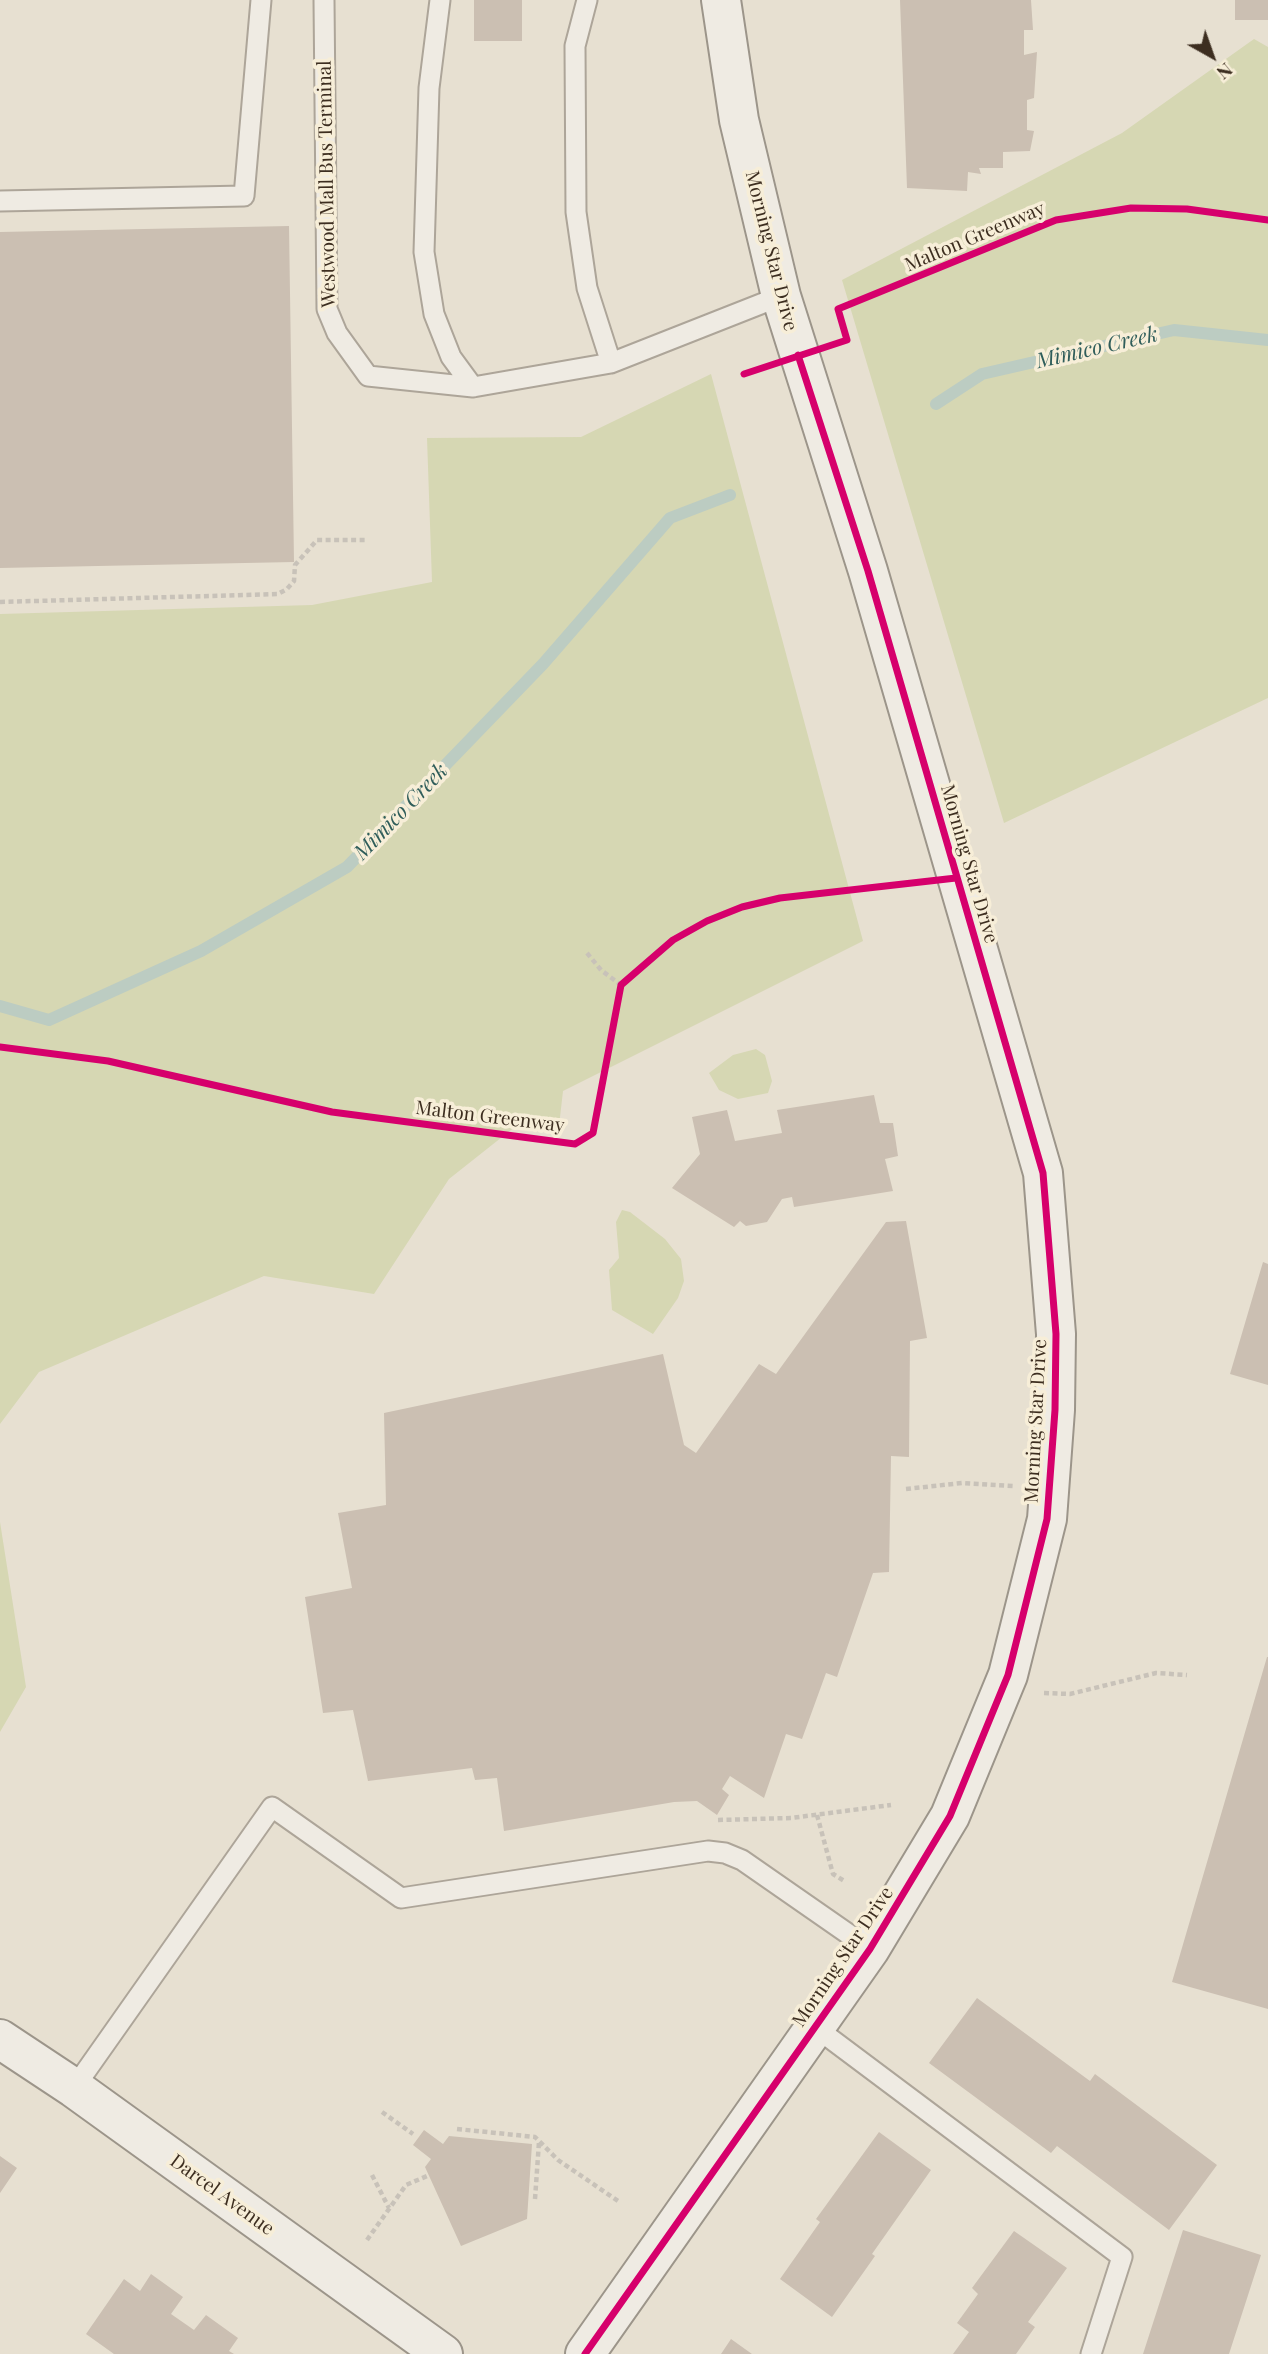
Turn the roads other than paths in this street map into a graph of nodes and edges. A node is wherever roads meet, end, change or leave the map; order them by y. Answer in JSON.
{"nodes":[{"id":1,"x":261,"y":0,"type":"edge"},
{"id":2,"x":324,"y":0,"type":"edge"},
{"id":3,"x":440,"y":0,"type":"edge"},
{"id":4,"x":587,"y":0,"type":"edge"},
{"id":5,"x":721,"y":0,"type":"edge"},
{"id":6,"x":0,"y":201,"type":"edge"},
{"id":7,"x":781,"y":296,"type":"junction"},
{"id":8,"x":611,"y":363,"type":"junction"},
{"id":9,"x":473,"y":387,"type":"junction"},
{"id":10,"x":870,"y":1949,"type":"junction"},
{"id":11,"x":815,"y":2027,"type":"junction"},
{"id":12,"x":0,"y":2039,"type":"edge"},
{"id":13,"x":74,"y":2088,"type":"junction"},
{"id":14,"x":443,"y":2354,"type":"edge"},
{"id":15,"x":585,"y":2354,"type":"edge"},
{"id":16,"x":1091,"y":2354,"type":"edge"}],
"edges":[{"from":1,"to":6,"type":"lane"},
{"from":2,"to":9,"type":"lane","name":"Westwood Mall Bus Terminal"},
{"from":3,"to":9,"type":"lane"},
{"from":4,"to":8,"type":"lane"},
{"from":5,"to":7,"type":"street","name":"Morning Star Drive"},
{"from":7,"to":8,"type":"lane","name":"Westwood Mall Bus Terminal"},
{"from":7,"to":10,"type":"street","name":"Morning Star Drive"},
{"from":8,"to":9,"type":"lane","name":"Westwood Mall Bus Terminal"},
{"from":10,"to":11,"type":"street","name":"Morning Star Drive"},
{"from":10,"to":13,"type":"lane"},
{"from":11,"to":15,"type":"street","name":"Morning Star Drive"},
{"from":11,"to":16,"type":"lane"},
{"from":12,"to":13,"type":"street","name":"Darcel Avenue"},
{"from":13,"to":14,"type":"street","name":"Darcel Avenue"}]}
